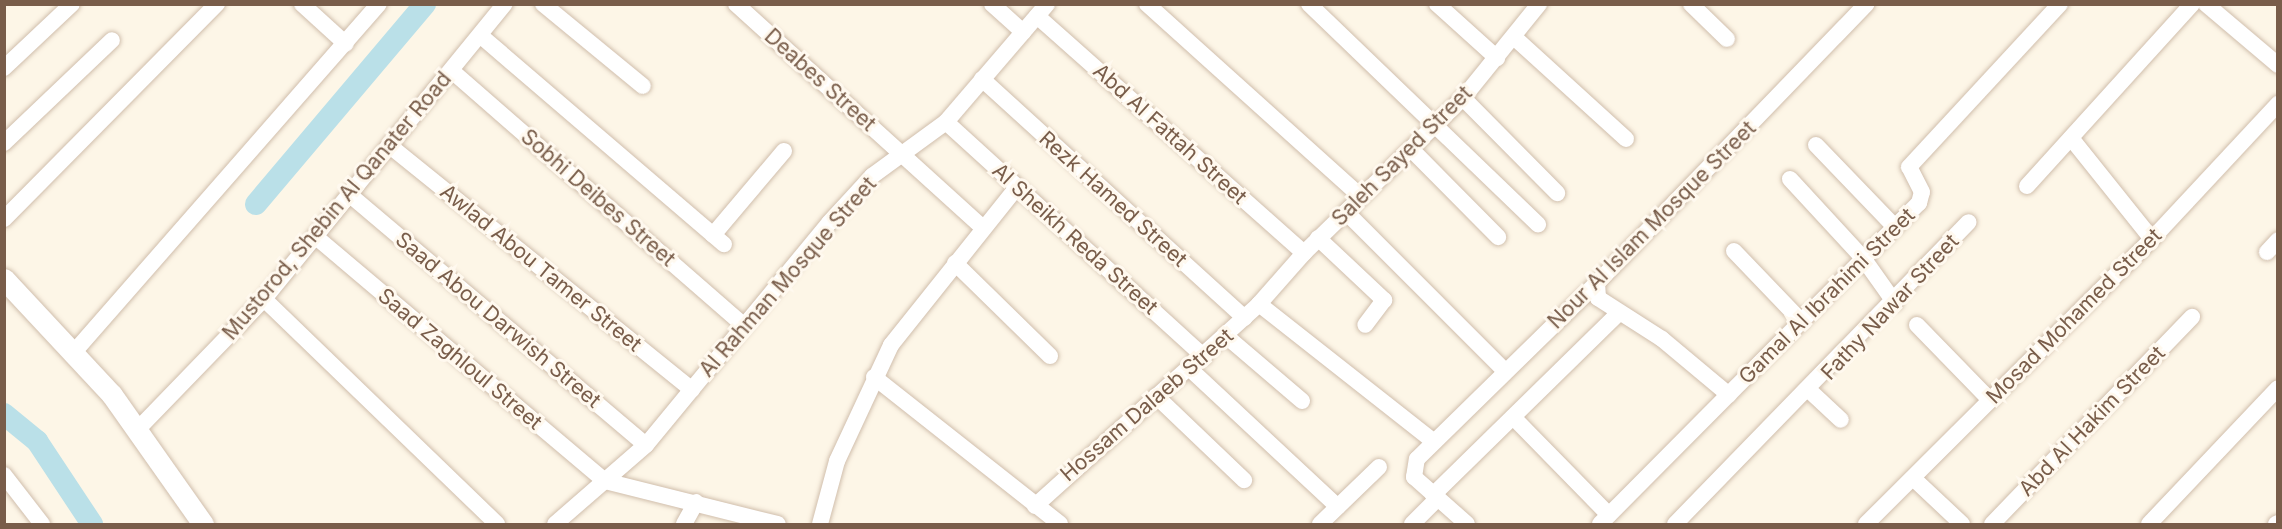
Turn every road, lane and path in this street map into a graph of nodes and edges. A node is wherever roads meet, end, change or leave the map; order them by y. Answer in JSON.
{"nodes":[{"id":1,"x":72,"y":4,"type":"edge"},
{"id":2,"x":217,"y":4,"type":"edge"},
{"id":3,"x":302,"y":4,"type":"edge"},
{"id":4,"x":379,"y":4,"type":"edge"},
{"id":5,"x":505,"y":4,"type":"edge"},
{"id":6,"x":543,"y":4,"type":"edge"},
{"id":7,"x":736,"y":4,"type":"edge"},
{"id":8,"x":993,"y":4,"type":"edge"},
{"id":9,"x":1147,"y":4,"type":"edge"},
{"id":10,"x":1309,"y":4,"type":"edge"},
{"id":11,"x":1437,"y":4,"type":"edge"},
{"id":12,"x":1539,"y":4,"type":"edge"},
{"id":13,"x":1691,"y":4,"type":"edge"},
{"id":14,"x":1866,"y":4,"type":"edge"},
{"id":15,"x":2060,"y":4,"type":"edge"},
{"id":16,"x":2192,"y":4,"type":"edge"},
{"id":17,"x":2206,"y":4,"type":"edge"},
{"id":18,"x":1042,"y":10,"type":"edge"},
{"id":19,"x":1023,"y":32,"type":"junction"},
{"id":20,"x":481,"y":36,"type":"junction"},
{"id":21,"x":1515,"y":38,"type":"junction"},
{"id":22,"x":1727,"y":39,"type":"dead end"},
{"id":23,"x":112,"y":40,"type":"dead end"},
{"id":24,"x":346,"y":44,"type":"junction"},
{"id":25,"x":1497,"y":58,"type":"junction"},
{"id":26,"x":2277,"y":65,"type":"edge"},
{"id":27,"x":4,"y":68,"type":"edge"},
{"id":28,"x":452,"y":71,"type":"junction"},
{"id":29,"x":982,"y":79,"type":"junction"},
{"id":30,"x":643,"y":86,"type":"dead end"},
{"id":31,"x":1463,"y":98,"type":"junction"},
{"id":32,"x":2277,"y":104,"type":"edge"},
{"id":33,"x":946,"y":122,"type":"junction"},
{"id":34,"x":1438,"y":123,"type":"junction"},
{"id":35,"x":2071,"y":138,"type":"junction"},
{"id":36,"x":1626,"y":139,"type":"dead end"},
{"id":37,"x":4,"y":143,"type":"edge"},
{"id":38,"x":1816,"y":145,"type":"dead end"},
{"id":39,"x":390,"y":146,"type":"junction"},
{"id":40,"x":1411,"y":149,"type":"junction"},
{"id":41,"x":784,"y":151,"type":"dead end"},
{"id":42,"x":905,"y":154,"type":"junction"},
{"id":43,"x":1790,"y":178,"type":"dead end"},
{"id":44,"x":2027,"y":186,"type":"dead end"},
{"id":45,"x":1017,"y":187,"type":"junction"},
{"id":46,"x":1557,"y":193,"type":"dead end"},
{"id":47,"x":350,"y":195,"type":"junction"},
{"id":48,"x":1361,"y":197,"type":"junction"},
{"id":49,"x":1346,"y":212,"type":"junction"},
{"id":50,"x":4,"y":219,"type":"edge"},
{"id":51,"x":1969,"y":222,"type":"dead end"},
{"id":52,"x":1538,"y":224,"type":"dead end"},
{"id":53,"x":1895,"y":226,"type":"junction"},
{"id":54,"x":984,"y":228,"type":"junction"},
{"id":55,"x":316,"y":237,"type":"junction"},
{"id":56,"x":1498,"y":237,"type":"dead end"},
{"id":57,"x":1318,"y":238,"type":"junction"},
{"id":58,"x":2152,"y":239,"type":"junction"},
{"id":59,"x":1734,"y":251,"type":"dead end"},
{"id":60,"x":1304,"y":253,"type":"junction"},
{"id":61,"x":1863,"y":258,"type":"junction"},
{"id":62,"x":955,"y":263,"type":"junction"},
{"id":63,"x":4,"y":279,"type":"edge"},
{"id":64,"x":1597,"y":283,"type":"junction"},
{"id":65,"x":264,"y":299,"type":"junction"},
{"id":66,"x":1895,"y":303,"type":"junction"},
{"id":67,"x":1259,"y":304,"type":"junction"},
{"id":68,"x":1618,"y":314,"type":"junction"},
{"id":69,"x":2192,"y":317,"type":"dead end"},
{"id":70,"x":1245,"y":318,"type":"junction"},
{"id":71,"x":1802,"y":322,"type":"junction"},
{"id":72,"x":1365,"y":325,"type":"dead end"},
{"id":73,"x":744,"y":326,"type":"junction"},
{"id":74,"x":1917,"y":326,"type":"dead end"},
{"id":75,"x":1226,"y":336,"type":"junction"},
{"id":76,"x":75,"y":351,"type":"junction"},
{"id":77,"x":1050,"y":356,"type":"dead end"},
{"id":78,"x":1204,"y":357,"type":"junction"},
{"id":79,"x":1191,"y":369,"type":"junction"},
{"id":80,"x":1505,"y":371,"type":"junction"},
{"id":81,"x":874,"y":377,"type":"junction"},
{"id":82,"x":2277,"y":388,"type":"edge"},
{"id":83,"x":692,"y":390,"type":"junction"},
{"id":84,"x":1810,"y":391,"type":"junction"},
{"id":85,"x":1729,"y":395,"type":"junction"},
{"id":86,"x":1156,"y":396,"type":"junction"},
{"id":87,"x":1990,"y":400,"type":"junction"},
{"id":88,"x":1302,"y":401,"type":"dead end"},
{"id":89,"x":1513,"y":417,"type":"junction"},
{"id":90,"x":1841,"y":420,"type":"dead end"},
{"id":91,"x":138,"y":429,"type":"junction"},
{"id":92,"x":1433,"y":441,"type":"junction"},
{"id":93,"x":646,"y":445,"type":"junction"},
{"id":94,"x":1379,"y":467,"type":"dead end"},
{"id":95,"x":4,"y":475,"type":"edge"},
{"id":96,"x":1913,"y":478,"type":"junction"},
{"id":97,"x":1244,"y":480,"type":"dead end"},
{"id":98,"x":605,"y":481,"type":"junction"},
{"id":99,"x":1435,"y":497,"type":"junction"},
{"id":100,"x":696,"y":502,"type":"junction"},
{"id":101,"x":1035,"y":506,"type":"junction"},
{"id":102,"x":1338,"y":507,"type":"junction"},
{"id":103,"x":1605,"y":520,"type":"edge"},
{"id":104,"x":774,"y":524,"type":"edge"},
{"id":105,"x":1466,"y":524,"type":"edge"},
{"id":106,"x":42,"y":525,"type":"edge"},
{"id":107,"x":203,"y":525,"type":"edge"},
{"id":108,"x":497,"y":525,"type":"edge"},
{"id":109,"x":555,"y":525,"type":"edge"},
{"id":110,"x":684,"y":525,"type":"edge"},
{"id":111,"x":820,"y":525,"type":"edge"},
{"id":112,"x":1060,"y":525,"type":"edge"},
{"id":113,"x":1320,"y":525,"type":"edge"},
{"id":114,"x":1412,"y":525,"type":"edge"},
{"id":115,"x":1675,"y":525,"type":"edge"},
{"id":116,"x":1866,"y":525,"type":"edge"},
{"id":117,"x":1962,"y":525,"type":"edge"},
{"id":118,"x":1992,"y":525,"type":"edge"},
{"id":119,"x":2149,"y":525,"type":"edge"}],
"edges":[{"from":1,"to":27,"type":"street"},
{"from":2,"to":50,"type":"street"},
{"from":3,"to":24,"type":"street"},
{"from":4,"to":24,"type":"street"},
{"from":5,"to":20,"type":"street","name":"Mustorod, Shebin Al Qanater Road"},
{"from":6,"to":30,"type":"street"},
{"from":7,"to":42,"type":"street","name":"Deabes Street"},
{"from":8,"to":19,"type":"street"},
{"from":9,"to":48,"type":"street"},
{"from":10,"to":34,"type":"street"},
{"from":11,"to":25,"type":"street"},
{"from":12,"to":21,"type":"street","name":"Saleh Sayed Street"},
{"from":13,"to":22,"type":"street"},
{"from":14,"to":64,"type":"street","name":"Nour Al Islam Mosque Street"},
{"from":15,"to":53,"type":"street","name":"Gamal Al Ibrahimi Street"},
{"from":16,"to":35,"type":"street"},
{"from":17,"to":26,"type":"street"},
{"from":18,"to":19,"type":"street","name":"Al Rahman Mosque Street"},
{"from":18,"to":60,"type":"street","name":"Abd Al Fattah Street"},
{"from":19,"to":29,"type":"street","name":"Al Rahman Mosque Street"},
{"from":20,"to":28,"type":"street","name":"Mustorod, Shebin Al Qanater Road"},
{"from":20,"to":41,"type":"street"},
{"from":21,"to":25,"type":"street","name":"Saleh Sayed Street"},
{"from":21,"to":36,"type":"street"},
{"from":23,"to":37,"type":"street"},
{"from":24,"to":76,"type":"street"},
{"from":25,"to":31,"type":"street","name":"Saleh Sayed Street"},
{"from":28,"to":39,"type":"street","name":"Mustorod, Shebin Al Qanater Road"},
{"from":28,"to":73,"type":"street","name":"Sobhi Deibes Street"},
{"from":29,"to":33,"type":"street","name":"Al Rahman Mosque Street"},
{"from":29,"to":70,"type":"street","name":"Rezk Hamed Street"},
{"from":31,"to":34,"type":"street","name":"Saleh Sayed Street"},
{"from":31,"to":46,"type":"street"},
{"from":32,"to":58,"type":"street","name":"Mosad Mohamed Street"},
{"from":33,"to":42,"type":"street","name":"Al Rahman Mosque Street"},
{"from":33,"to":45,"type":"street","name":"Al Sheikh Reda Street"},
{"from":34,"to":40,"type":"street","name":"Saleh Sayed Street"},
{"from":34,"to":52,"type":"street"},
{"from":35,"to":44,"type":"street"},
{"from":35,"to":58,"type":"street"},
{"from":38,"to":53,"type":"street"},
{"from":39,"to":47,"type":"street","name":"Mustorod, Shebin Al Qanater Road"},
{"from":39,"to":83,"type":"street","name":"Awlad Abou Tamer Street"},
{"from":40,"to":48,"type":"street","name":"Saleh Sayed Street"},
{"from":40,"to":56,"type":"street"},
{"from":42,"to":54,"type":"street","name":"Deabes Street"},
{"from":42,"to":73,"type":"street","name":"Al Rahman Mosque Street"},
{"from":43,"to":61,"type":"street"},
{"from":45,"to":54,"type":"street"},
{"from":45,"to":78,"type":"street","name":"Al Sheikh Reda Street"},
{"from":47,"to":55,"type":"street","name":"Mustorod, Shebin Al Qanater Road"},
{"from":47,"to":93,"type":"street","name":"Saad Abou Darwish Street"},
{"from":48,"to":49,"type":"street","name":"Saleh Sayed Street"},
{"from":49,"to":57,"type":"street","name":"Saleh Sayed Street"},
{"from":49,"to":80,"type":"street"},
{"from":51,"to":66,"type":"street","name":"Fathy Nawar Street"},
{"from":53,"to":61,"type":"street","name":"Gamal Al Ibrahimi Street"},
{"from":54,"to":62,"type":"street"},
{"from":55,"to":65,"type":"street","name":"Mustorod, Shebin Al Qanater Road"},
{"from":55,"to":98,"type":"street","name":"Saad Zaghloul Street"},
{"from":57,"to":60,"type":"street","name":"Saleh Sayed Street"},
{"from":57,"to":72,"type":"street"},
{"from":58,"to":87,"type":"street","name":"Mosad Mohamed Street"},
{"from":59,"to":71,"type":"street"},
{"from":60,"to":67,"type":"street","name":"Saleh Sayed Street"},
{"from":61,"to":66,"type":"street"},
{"from":61,"to":71,"type":"street","name":"Gamal Al Ibrahimi Street"},
{"from":62,"to":77,"type":"street"},
{"from":62,"to":81,"type":"street"},
{"from":63,"to":76,"type":"street"},
{"from":64,"to":68,"type":"street"},
{"from":64,"to":80,"type":"street","name":"Nour Al Islam Mosque Street"},
{"from":65,"to":91,"type":"street","name":"Mustorod, Shebin Al Qanater Road"},
{"from":65,"to":108,"type":"street"},
{"from":66,"to":84,"type":"street","name":"Fathy Nawar Street"},
{"from":67,"to":70,"type":"street","name":"Hossam Dalaeb Street"},
{"from":67,"to":92,"type":"street"},
{"from":68,"to":85,"type":"street"},
{"from":68,"to":89,"type":"street"},
{"from":69,"to":118,"type":"street","name":"Abd Al Hakim Street"},
{"from":70,"to":75,"type":"street","name":"Hossam Dalaeb Street"},
{"from":71,"to":85,"type":"street","name":"Gamal Al Ibrahimi Street"},
{"from":73,"to":83,"type":"street","name":"Al Rahman Mosque Street"},
{"from":74,"to":87,"type":"street"},
{"from":75,"to":78,"type":"street","name":"Hossam Dalaeb Street"},
{"from":75,"to":88,"type":"street"},
{"from":76,"to":91,"type":"street"},
{"from":78,"to":79,"type":"street","name":"Hossam Dalaeb Street"},
{"from":79,"to":86,"type":"street","name":"Hossam Dalaeb Street"},
{"from":79,"to":102,"type":"street"},
{"from":80,"to":92,"type":"street","name":"Nour Al Islam Mosque Street"},
{"from":81,"to":101,"type":"street"},
{"from":81,"to":111,"type":"street"},
{"from":82,"to":119,"type":"street"},
{"from":83,"to":93,"type":"street","name":"Al Rahman Mosque Street"},
{"from":84,"to":90,"type":"street","name":"Fathy Nawar Street"},
{"from":84,"to":115,"type":"street","name":"Fathy Nawar Street"},
{"from":85,"to":103,"type":"street","name":"Gamal Al Ibrahimi Street"},
{"from":86,"to":97,"type":"street"},
{"from":86,"to":101,"type":"street","name":"Hossam Dalaeb Street"},
{"from":87,"to":96,"type":"street","name":"Mosad Mohamed Street"},
{"from":89,"to":99,"type":"street"},
{"from":89,"to":103,"type":"street"},
{"from":91,"to":107,"type":"street"},
{"from":92,"to":99,"type":"street","name":"Nour Al Islam Mosque Street"},
{"from":93,"to":98,"type":"street","name":"Al Rahman Mosque Street"},
{"from":94,"to":102,"type":"street"},
{"from":95,"to":106,"type":"street"},
{"from":96,"to":116,"type":"street","name":"Mosad Mohamed Street"},
{"from":96,"to":117,"type":"street"},
{"from":98,"to":100,"type":"street"},
{"from":98,"to":109,"type":"street","name":"Al Rahman Mosque Street"},
{"from":99,"to":105,"type":"street"},
{"from":99,"to":114,"type":"street"},
{"from":100,"to":104,"type":"street"},
{"from":100,"to":110,"type":"street"},
{"from":101,"to":112,"type":"street"},
{"from":102,"to":113,"type":"street"}]}
